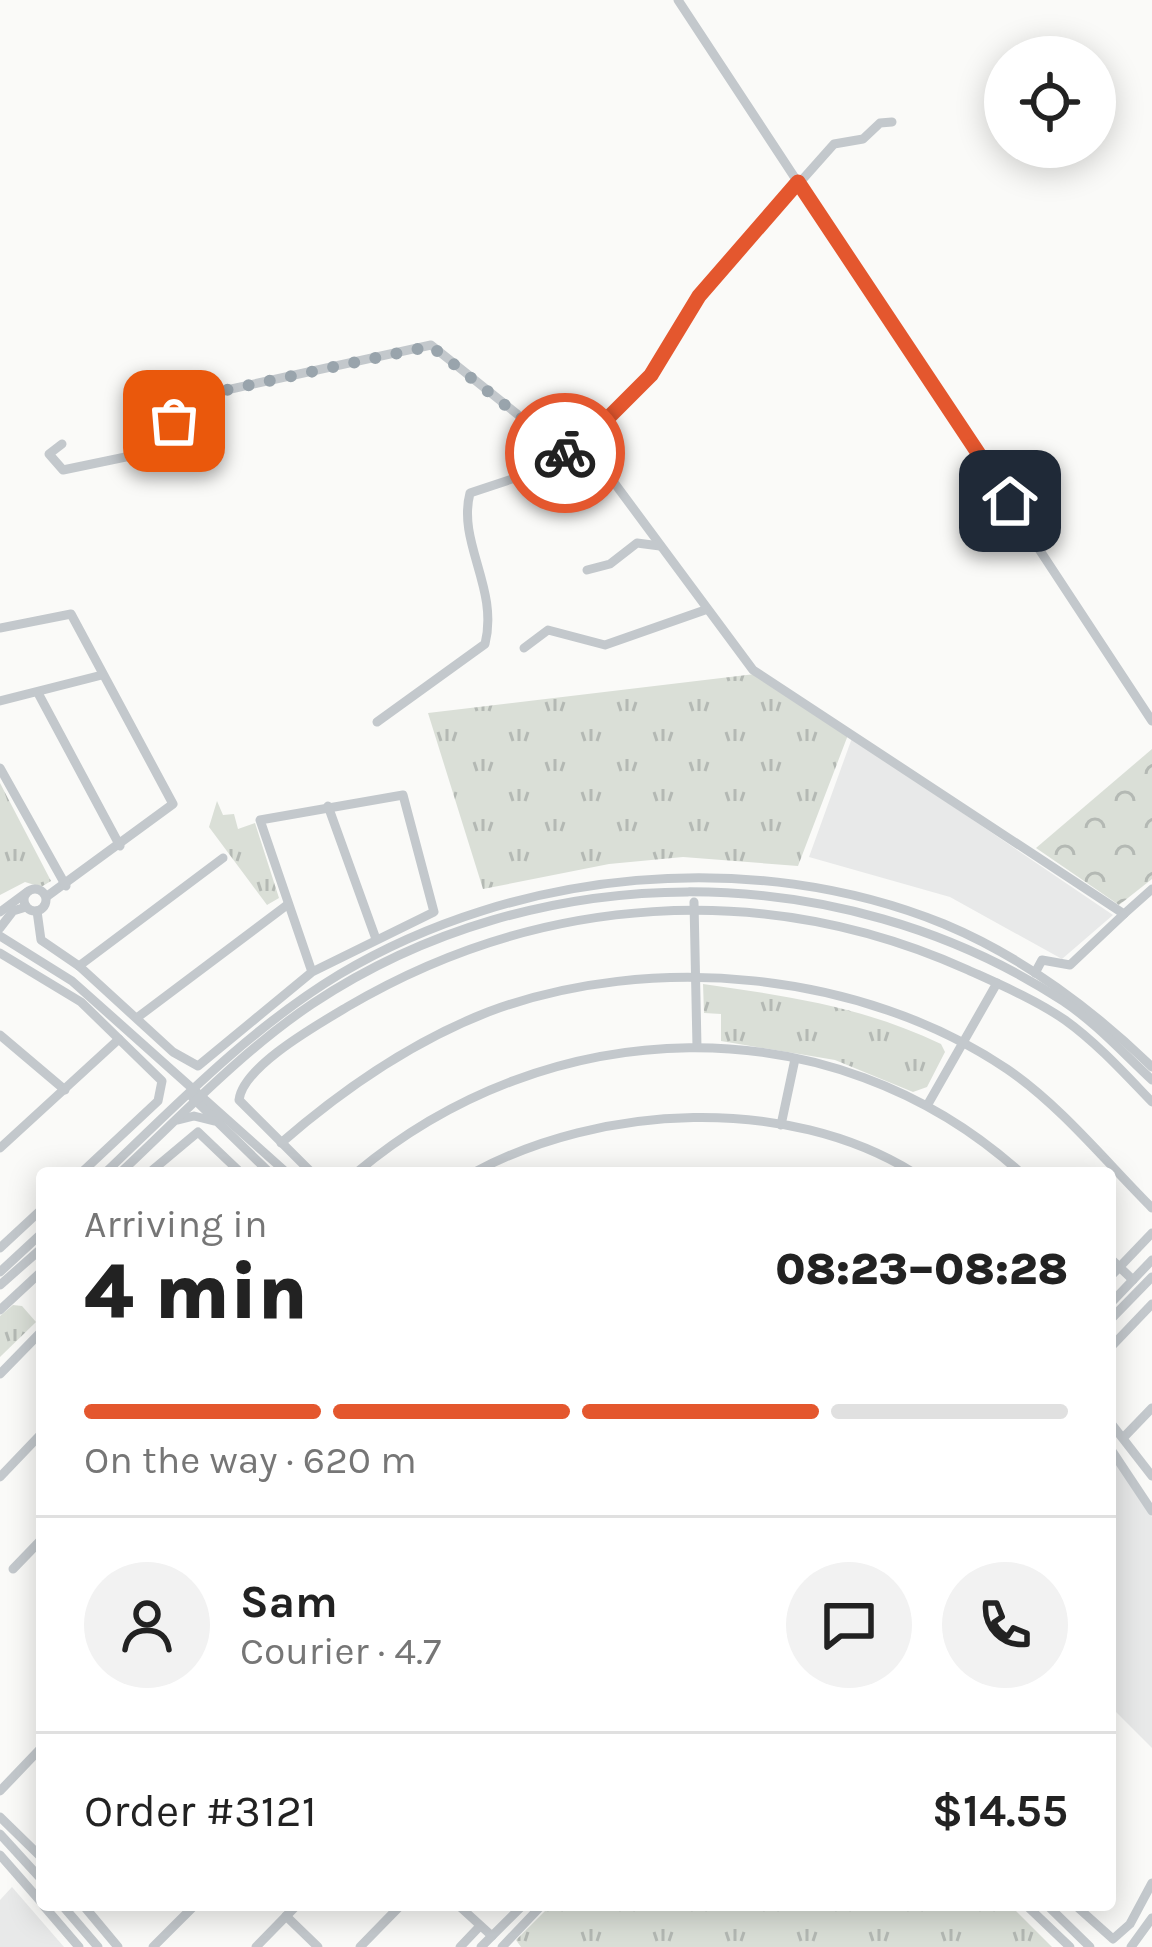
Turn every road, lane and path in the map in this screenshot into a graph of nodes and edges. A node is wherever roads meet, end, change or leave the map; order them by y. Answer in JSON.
{"nodes":[{"id":1,"x":678,"y":0,"type":"edge"},
{"id":2,"x":892,"y":122,"type":"dead end"},
{"id":3,"x":798,"y":182,"type":"junction"},
{"id":4,"x":584,"y":442,"type":"junction"},
{"id":5,"x":62,"y":444,"type":"dead end"},
{"id":6,"x":567,"y":454,"type":"junction"},
{"id":7,"x":660,"y":545,"type":"junction"},
{"id":8,"x":587,"y":569,"type":"dead end"},
{"id":9,"x":705,"y":610,"type":"junction"},
{"id":10,"x":0,"y":628,"type":"edge"},
{"id":11,"x":524,"y":648,"type":"dead end"},
{"id":12,"x":102,"y":675,"type":"junction"},
{"id":13,"x":38,"y":693,"type":"junction"},
{"id":14,"x":0,"y":701,"type":"edge"},
{"id":15,"x":1152,"y":721,"type":"edge"},
{"id":16,"x":377,"y":722,"type":"dead end"},
{"id":17,"x":0,"y":768,"type":"edge"},
{"id":18,"x":328,"y":806,"type":"junction"},
{"id":19,"x":120,"y":846,"type":"junction"},
{"id":20,"x":223,"y":858,"type":"dead end"},
{"id":21,"x":66,"y":886,"type":"junction"},
{"id":22,"x":1152,"y":889,"type":"edge"},
{"id":23,"x":693,"y":891,"type":"junction"},
{"id":24,"x":27,"y":892,"type":"junction"},
{"id":25,"x":46,"y":897,"type":"junction"},
{"id":26,"x":287,"y":905,"type":"junction"},
{"id":27,"x":694,"y":908,"type":"junction"},
{"id":28,"x":31,"y":909,"type":"junction"},
{"id":29,"x":0,"y":912,"type":"edge"},
{"id":30,"x":1124,"y":914,"type":"junction"},
{"id":31,"x":0,"y":932,"type":"edge"},
{"id":32,"x":376,"y":939,"type":"junction"},
{"id":33,"x":0,"y":953,"type":"edge"},
{"id":34,"x":80,"y":966,"type":"junction"},
{"id":35,"x":1007,"y":968,"type":"junction"},
{"id":36,"x":312,"y":972,"type":"junction"},
{"id":37,"x":1036,"y":973,"type":"junction"},
{"id":38,"x":694,"y":978,"type":"junction"},
{"id":39,"x":997,"y":983,"type":"junction"},
{"id":40,"x":138,"y":1017,"type":"junction"},
{"id":41,"x":0,"y":1035,"type":"edge"},
{"id":42,"x":119,"y":1039,"type":"junction"},
{"id":43,"x":962,"y":1043,"type":"junction"},
{"id":44,"x":698,"y":1047,"type":"junction"},
{"id":45,"x":795,"y":1059,"type":"junction"},
{"id":46,"x":1152,"y":1066,"type":"edge"},
{"id":47,"x":231,"y":1070,"type":"junction"},
{"id":48,"x":209,"y":1075,"type":"junction"},
{"id":49,"x":182,"y":1078,"type":"junction"},
{"id":50,"x":1152,"y":1081,"type":"edge"},
{"id":51,"x":65,"y":1090,"type":"junction"},
{"id":52,"x":196,"y":1094,"type":"junction"},
{"id":53,"x":1152,"y":1102,"type":"edge"},
{"id":54,"x":178,"y":1103,"type":"junction"},
{"id":55,"x":928,"y":1104,"type":"junction"},
{"id":56,"x":221,"y":1118,"type":"junction"},
{"id":57,"x":176,"y":1120,"type":"junction"},
{"id":58,"x":781,"y":1125,"type":"junction"},
{"id":59,"x":281,"y":1143,"type":"junction"},
{"id":60,"x":0,"y":1148,"type":"edge"},
{"id":61,"x":88,"y":1167,"type":"edge"},
{"id":62,"x":111,"y":1167,"type":"edge"},
{"id":63,"x":127,"y":1167,"type":"edge"},
{"id":64,"x":156,"y":1167,"type":"edge"},
{"id":65,"x":236,"y":1167,"type":"edge"},
{"id":66,"x":265,"y":1167,"type":"edge"},
{"id":67,"x":280,"y":1167,"type":"edge"},
{"id":68,"x":306,"y":1167,"type":"edge"},
{"id":69,"x":364,"y":1167,"type":"edge"},
{"id":70,"x":486,"y":1167,"type":"edge"},
{"id":71,"x":902,"y":1167,"type":"edge"},
{"id":72,"x":1014,"y":1167,"type":"edge"},
{"id":73,"x":1111,"y":1167,"type":"edge"},
{"id":74,"x":1116,"y":1172,"type":"edge"},
{"id":75,"x":1152,"y":1208,"type":"edge"},
{"id":76,"x":36,"y":1215,"type":"edge"},
{"id":77,"x":1152,"y":1233,"type":"edge"},
{"id":78,"x":36,"y":1238,"type":"edge"},
{"id":79,"x":0,"y":1248,"type":"edge"},
{"id":80,"x":36,"y":1253,"type":"edge"},
{"id":81,"x":1152,"y":1260,"type":"edge"},
{"id":82,"x":25,"y":1264,"type":"junction"},
{"id":83,"x":1116,"y":1264,"type":"edge"},
{"id":84,"x":1120,"y":1268,"type":"junction"},
{"id":85,"x":0,"y":1272,"type":"edge"},
{"id":86,"x":1116,"y":1272,"type":"edge"},
{"id":87,"x":36,"y":1273,"type":"edge"},
{"id":88,"x":1152,"y":1277,"type":"edge"},
{"id":89,"x":36,"y":1279,"type":"edge"},
{"id":90,"x":1133,"y":1280,"type":"junction"},
{"id":91,"x":0,"y":1285,"type":"edge"},
{"id":92,"x":1116,"y":1298,"type":"edge"},
{"id":93,"x":1152,"y":1304,"type":"edge"},
{"id":94,"x":0,"y":1310,"type":"edge"},
{"id":95,"x":1116,"y":1314,"type":"edge"},
{"id":96,"x":36,"y":1336,"type":"edge"},
{"id":97,"x":1116,"y":1342,"type":"edge"},
{"id":98,"x":0,"y":1374,"type":"edge"},
{"id":99,"x":1152,"y":1408,"type":"edge"},
{"id":100,"x":1116,"y":1428,"type":"edge"},
{"id":101,"x":1124,"y":1437,"type":"junction"},
{"id":102,"x":36,"y":1439,"type":"edge"},
{"id":103,"x":1116,"y":1457,"type":"edge"},
{"id":104,"x":1152,"y":1476,"type":"edge"},
{"id":105,"x":0,"y":1477,"type":"edge"},
{"id":106,"x":1152,"y":1510,"type":"edge"},
{"id":107,"x":36,"y":1545,"type":"edge"},
{"id":108,"x":13,"y":1569,"type":"dead end"},
{"id":109,"x":36,"y":1753,"type":"edge"},
{"id":110,"x":0,"y":1791,"type":"edge"},
{"id":111,"x":0,"y":1817,"type":"edge"},
{"id":112,"x":0,"y":1834,"type":"edge"},
{"id":113,"x":10,"y":1843,"type":"junction"},
{"id":114,"x":36,"y":1851,"type":"edge"},
{"id":115,"x":19,"y":1852,"type":"junction"},
{"id":116,"x":0,"y":1855,"type":"edge"},
{"id":117,"x":4,"y":1869,"type":"edge"},
{"id":118,"x":36,"y":1873,"type":"edge"},
{"id":119,"x":1152,"y":1883,"type":"edge"},
{"id":120,"x":36,"y":1898,"type":"edge"},
{"id":121,"x":49,"y":1911,"type":"edge"},
{"id":122,"x":67,"y":1911,"type":"edge"},
{"id":123,"x":91,"y":1911,"type":"edge"},
{"id":124,"x":189,"y":1911,"type":"edge"},
{"id":125,"x":291,"y":1911,"type":"edge"},
{"id":126,"x":395,"y":1911,"type":"edge"},
{"id":127,"x":464,"y":1911,"type":"edge"},
{"id":128,"x":517,"y":1911,"type":"edge"},
{"id":129,"x":536,"y":1911,"type":"edge"},
{"id":130,"x":1032,"y":1911,"type":"edge"},
{"id":131,"x":1053,"y":1911,"type":"edge"},
{"id":132,"x":1081,"y":1911,"type":"edge"},
{"id":133,"x":286,"y":1916,"type":"junction"},
{"id":134,"x":1152,"y":1918,"type":"edge"},
{"id":135,"x":480,"y":1926,"type":"junction"},
{"id":136,"x":81,"y":1928,"type":"junction"},
{"id":137,"x":492,"y":1936,"type":"junction"},
{"id":138,"x":71,"y":1937,"type":"junction"},
{"id":139,"x":79,"y":1947,"type":"edge"},
{"id":140,"x":98,"y":1947,"type":"edge"},
{"id":141,"x":118,"y":1947,"type":"edge"},
{"id":142,"x":153,"y":1947,"type":"edge"},
{"id":143,"x":256,"y":1947,"type":"edge"},
{"id":144,"x":318,"y":1947,"type":"edge"},
{"id":145,"x":360,"y":1947,"type":"edge"},
{"id":146,"x":460,"y":1947,"type":"edge"},
{"id":147,"x":481,"y":1947,"type":"edge"},
{"id":148,"x":502,"y":1947,"type":"edge"},
{"id":149,"x":1070,"y":1947,"type":"edge"},
{"id":150,"x":1090,"y":1947,"type":"edge"},
{"id":151,"x":1131,"y":1947,"type":"edge"}],
"edges":[{"from":1,"to":3,"type":"street"},
{"from":2,"to":3,"type":"street"},
{"from":3,"to":4,"type":"street"},
{"from":3,"to":15,"type":"street"},
{"from":4,"to":6,"type":"street"},
{"from":4,"to":7,"type":"street"},
{"from":5,"to":6,"type":"street"},
{"from":6,"to":16,"type":"street"},
{"from":7,"to":8,"type":"street"},
{"from":7,"to":9,"type":"street"},
{"from":9,"to":11,"type":"street"},
{"from":9,"to":30,"type":"street"},
{"from":10,"to":12,"type":"street"},
{"from":12,"to":13,"type":"street"},
{"from":12,"to":19,"type":"street"},
{"from":13,"to":14,"type":"street"},
{"from":13,"to":19,"type":"street"},
{"from":17,"to":21,"type":"street"},
{"from":18,"to":26,"type":"street"},
{"from":18,"to":32,"type":"street"},
{"from":18,"to":32,"type":"street"},
{"from":19,"to":21,"type":"street"},
{"from":20,"to":34,"type":"street"},
{"from":21,"to":25,"type":"street"},
{"from":22,"to":30,"type":"street"},
{"from":23,"to":27,"type":"street"},
{"from":23,"to":35,"type":"street"},
{"from":23,"to":47,"type":"street"},
{"from":24,"to":25,"type":"street"},
{"from":24,"to":28,"type":"street"},
{"from":24,"to":29,"type":"street"},
{"from":25,"to":28,"type":"street"},
{"from":26,"to":36,"type":"street"},
{"from":26,"to":40,"type":"street"},
{"from":27,"to":38,"type":"street"},
{"from":27,"to":39,"type":"street"},
{"from":27,"to":59,"type":"street"},
{"from":28,"to":31,"type":"street"},
{"from":28,"to":34,"type":"street"},
{"from":30,"to":37,"type":"street"},
{"from":31,"to":49,"type":"street"},
{"from":32,"to":36,"type":"street"},
{"from":33,"to":42,"type":"street"},
{"from":34,"to":40,"type":"street"},
{"from":35,"to":39,"type":"street"},
{"from":35,"to":50,"type":"street"},
{"from":36,"to":40,"type":"street"},
{"from":37,"to":46,"type":"street"},
{"from":37,"to":48,"type":"street"},
{"from":38,"to":43,"type":"street"},
{"from":38,"to":44,"type":"street"},
{"from":38,"to":59,"type":"street"},
{"from":39,"to":43,"type":"street"},
{"from":39,"to":53,"type":"street"},
{"from":41,"to":51,"type":"street"},
{"from":42,"to":51,"type":"street"},
{"from":42,"to":61,"type":"street"},
{"from":43,"to":55,"type":"street"},
{"from":43,"to":73,"type":"street"},
{"from":44,"to":45,"type":"street"},
{"from":44,"to":69,"type":"street"},
{"from":45,"to":55,"type":"street"},
{"from":45,"to":58,"type":"street"},
{"from":47,"to":52,"type":"street"},
{"from":47,"to":56,"type":"street"},
{"from":48,"to":49,"type":"street"},
{"from":48,"to":52,"type":"street"},
{"from":49,"to":52,"type":"street"},
{"from":49,"to":54,"type":"street"},
{"from":51,"to":60,"type":"street"},
{"from":52,"to":54,"type":"street"},
{"from":52,"to":56,"type":"street"},
{"from":52,"to":57,"type":"street"},
{"from":54,"to":62,"type":"street"},
{"from":55,"to":72,"type":"street"},
{"from":56,"to":57,"type":"street"},
{"from":56,"to":66,"type":"street"},
{"from":56,"to":67,"type":"street"},
{"from":57,"to":63,"type":"street"},
{"from":58,"to":70,"type":"street"},
{"from":58,"to":71,"type":"street"},
{"from":59,"to":68,"type":"street"},
{"from":64,"to":65,"type":"street"},
{"from":74,"to":75,"type":"street"},
{"from":76,"to":79,"type":"street"},
{"from":77,"to":84,"type":"street"},
{"from":78,"to":85,"type":"street"},
{"from":80,"to":82,"type":"street"},
{"from":81,"to":90,"type":"street"},
{"from":82,"to":87,"type":"street"},
{"from":82,"to":91,"type":"street"},
{"from":83,"to":84,"type":"street"},
{"from":84,"to":86,"type":"street"},
{"from":84,"to":90,"type":"street"},
{"from":88,"to":95,"type":"street"},
{"from":89,"to":94,"type":"street"},
{"from":90,"to":92,"type":"street"},
{"from":93,"to":97,"type":"street"},
{"from":96,"to":98,"type":"street"},
{"from":99,"to":101,"type":"street"},
{"from":100,"to":101,"type":"street"},
{"from":101,"to":104,"type":"street"},
{"from":102,"to":105,"type":"street"},
{"from":103,"to":106,"type":"street"},
{"from":107,"to":108,"type":"street"},
{"from":109,"to":110,"type":"street"},
{"from":111,"to":114,"type":"street"},
{"from":112,"to":113,"type":"street"},
{"from":113,"to":115,"type":"street"},
{"from":113,"to":116,"type":"street"},
{"from":115,"to":117,"type":"street"},
{"from":115,"to":118,"type":"street"},
{"from":116,"to":117,"type":"street"},
{"from":117,"to":120,"type":"street"},
{"from":119,"to":132,"type":"street"},
{"from":121,"to":138,"type":"street"},
{"from":122,"to":136,"type":"street"},
{"from":123,"to":141,"type":"street"},
{"from":124,"to":142,"type":"street"},
{"from":125,"to":133,"type":"street"},
{"from":126,"to":145,"type":"street"},
{"from":127,"to":135,"type":"street"},
{"from":128,"to":137,"type":"street"},
{"from":129,"to":148,"type":"street"},
{"from":130,"to":149,"type":"street"},
{"from":131,"to":150,"type":"street"},
{"from":133,"to":143,"type":"street"},
{"from":133,"to":144,"type":"street"},
{"from":134,"to":151,"type":"street"},
{"from":135,"to":137,"type":"street"},
{"from":135,"to":146,"type":"street"},
{"from":136,"to":138,"type":"street"},
{"from":136,"to":140,"type":"street"},
{"from":137,"to":147,"type":"street"},
{"from":138,"to":139,"type":"street"}]}
